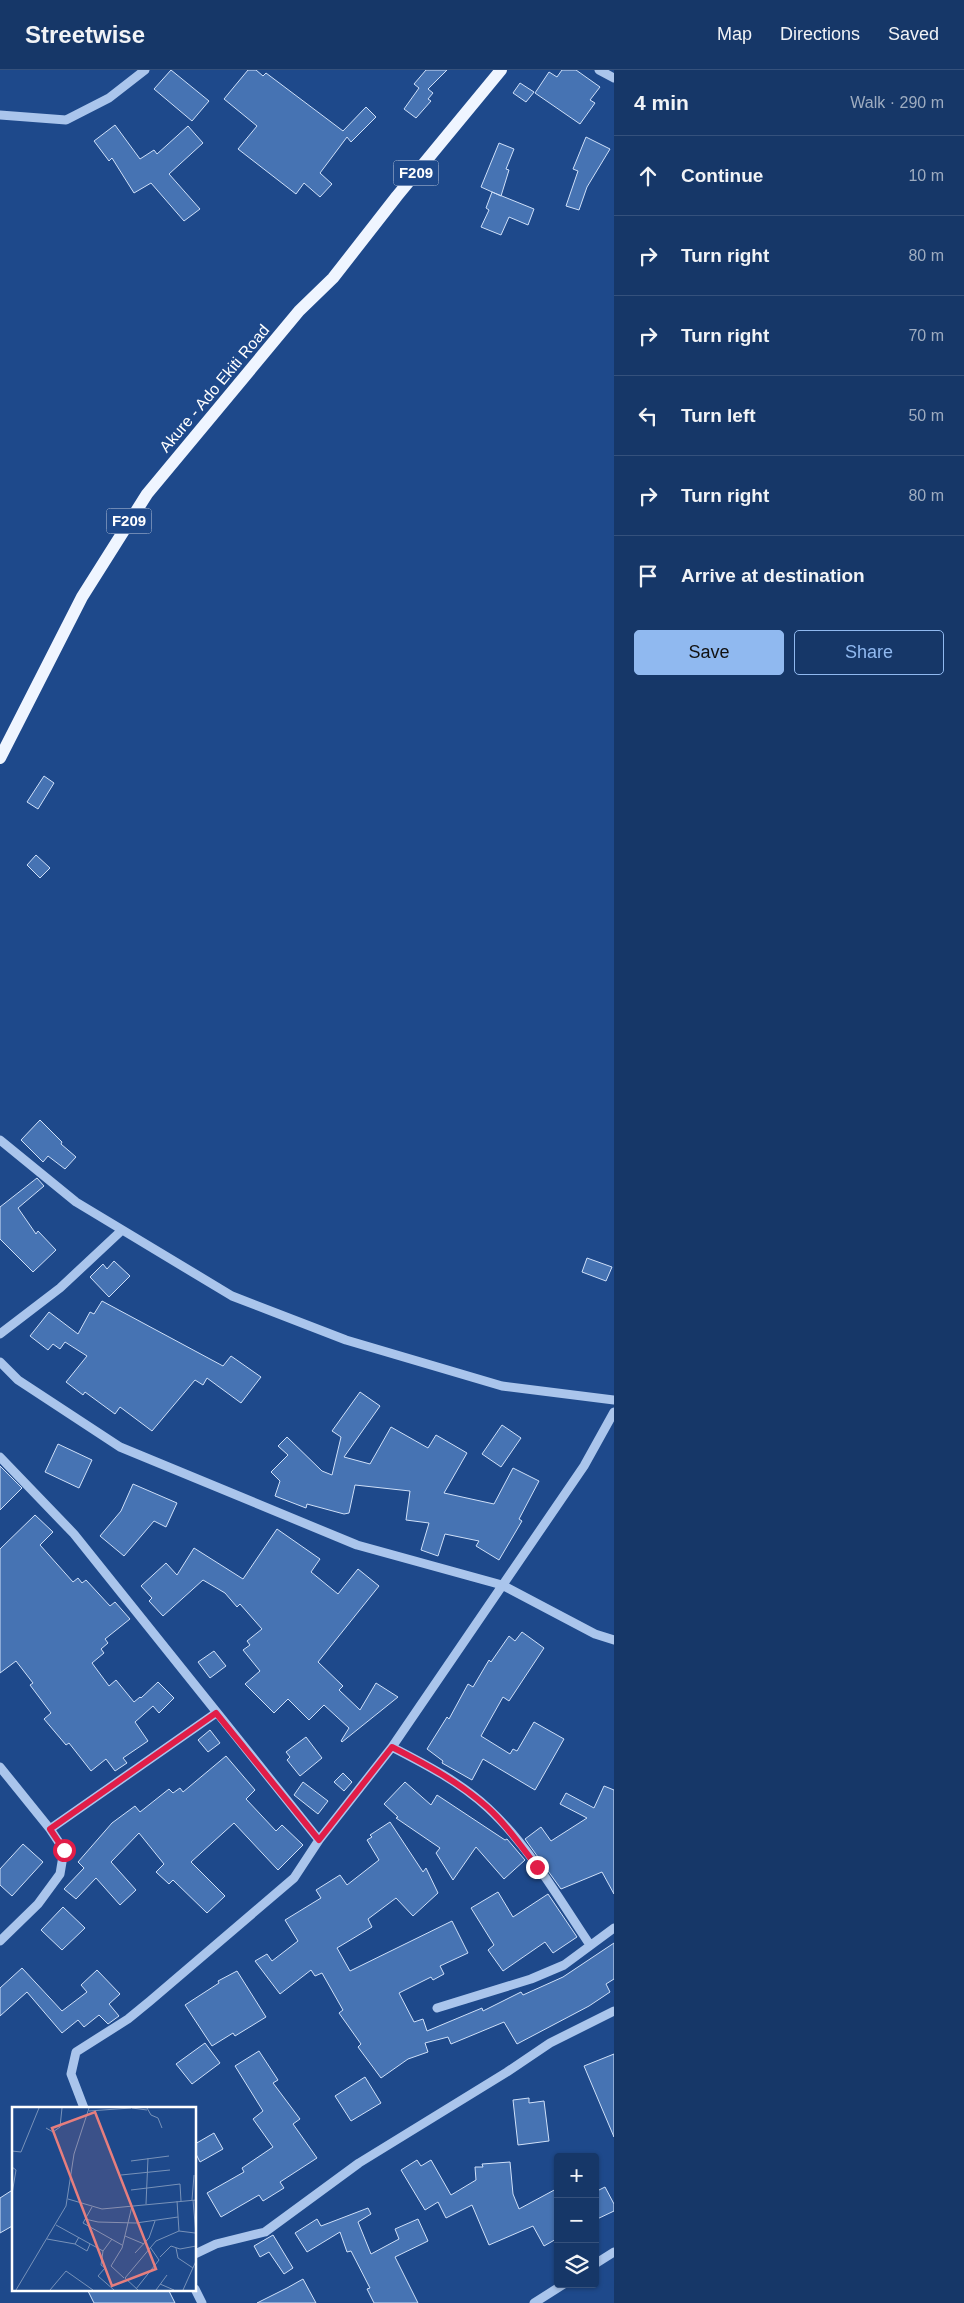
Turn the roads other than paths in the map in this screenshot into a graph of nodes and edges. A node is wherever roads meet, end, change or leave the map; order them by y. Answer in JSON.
{"nodes":[{"id":1,"x":145,"y":70,"type":"edge"},
{"id":2,"x":501,"y":70,"type":"edge"},
{"id":3,"x":599,"y":70,"type":"edge"},
{"id":4,"x":614,"y":78,"type":"edge"},
{"id":5,"x":0,"y":115,"type":"edge"},
{"id":6,"x":0,"y":758,"type":"edge"},
{"id":7,"x":0,"y":1140,"type":"edge"},
{"id":8,"x":121,"y":1231,"type":"junction"},
{"id":9,"x":0,"y":1334,"type":"edge"},
{"id":10,"x":0,"y":1362,"type":"edge"},
{"id":11,"x":614,"y":1400,"type":"edge"},
{"id":12,"x":614,"y":1412,"type":"edge"},
{"id":13,"x":0,"y":1457,"type":"edge"},
{"id":14,"x":502,"y":1585,"type":"junction"},
{"id":15,"x":614,"y":1640,"type":"edge"},
{"id":16,"x":216,"y":1713,"type":"junction"},
{"id":17,"x":392,"y":1747,"type":"junction"},
{"id":18,"x":0,"y":1767,"type":"edge"},
{"id":19,"x":50,"y":1829,"type":"junction"},
{"id":20,"x":319,"y":1840,"type":"junction"},
{"id":21,"x":614,"y":1928,"type":"edge"},
{"id":22,"x":0,"y":1941,"type":"edge"},
{"id":23,"x":590,"y":1945,"type":"junction"},
{"id":24,"x":437,"y":2008,"type":"dead end"},
{"id":25,"x":614,"y":2011,"type":"edge"},
{"id":26,"x":84,"y":2107,"type":"edge"},
{"id":27,"x":614,"y":2252,"type":"edge"},
{"id":28,"x":196,"y":2254,"type":"edge"},
{"id":29,"x":599,"y":2261,"type":"edge"},
{"id":30,"x":558,"y":2288,"type":"edge"},
{"id":31,"x":196,"y":2290,"type":"edge"},
{"id":32,"x":202,"y":2303,"type":"edge"},
{"id":33,"x":534,"y":2303,"type":"edge"}],
"edges":[{"from":1,"to":5,"type":"street"},
{"from":2,"to":6,"type":"main road","name":"Akure - Ado Ekiti Road","number":"F209"},
{"from":3,"to":4,"type":"street"},
{"from":7,"to":8,"type":"street"},
{"from":8,"to":9,"type":"street"},
{"from":8,"to":11,"type":"street"},
{"from":10,"to":14,"type":"street"},
{"from":12,"to":14,"type":"street"},
{"from":13,"to":16,"type":"street"},
{"from":14,"to":15,"type":"street"},
{"from":14,"to":17,"type":"street"},
{"from":16,"to":19,"type":"street"},
{"from":16,"to":20,"type":"street"},
{"from":17,"to":20,"type":"street"},
{"from":17,"to":23,"type":"street"},
{"from":18,"to":19,"type":"street"},
{"from":19,"to":22,"type":"street"},
{"from":20,"to":26,"type":"street"},
{"from":21,"to":23,"type":"street"},
{"from":23,"to":24,"type":"street"},
{"from":25,"to":28,"type":"street"},
{"from":27,"to":29,"type":"street"},
{"from":30,"to":33,"type":"street"},
{"from":31,"to":32,"type":"street"}]}
